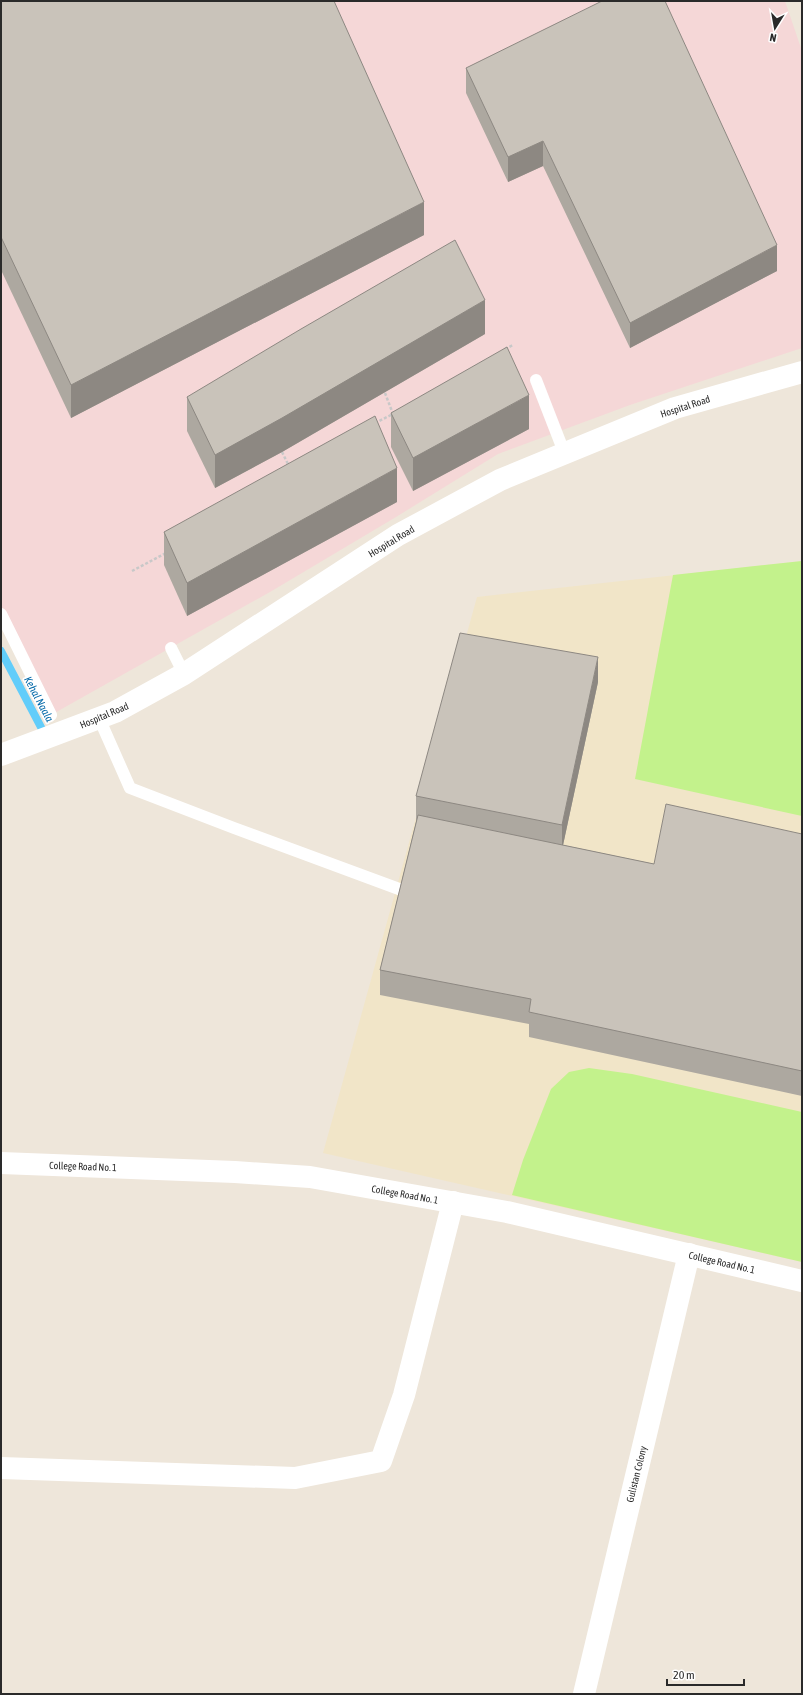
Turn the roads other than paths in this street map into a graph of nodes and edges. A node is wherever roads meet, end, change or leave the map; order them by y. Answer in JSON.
{"nodes":[{"id":1,"x":802,"y":372,"type":"edge"},
{"id":2,"x":536,"y":380,"type":"dead end"},
{"id":3,"x":564,"y":452,"type":"junction"},
{"id":4,"x":1,"y":614,"type":"edge"},
{"id":5,"x":171,"y":648,"type":"dead end"},
{"id":6,"x":184,"y":674,"type":"junction"},
{"id":7,"x":50,"y":715,"type":"dead end"},
{"id":8,"x":99,"y":718,"type":"junction"},
{"id":9,"x":1,"y":755,"type":"edge"},
{"id":10,"x":399,"y":889,"type":"edge"},
{"id":11,"x":1,"y":1163,"type":"edge"},
{"id":12,"x":453,"y":1202,"type":"junction"},
{"id":13,"x":689,"y":1254,"type":"junction"},
{"id":14,"x":802,"y":1281,"type":"edge"},
{"id":15,"x":1,"y":1468,"type":"edge"},
{"id":16,"x":584,"y":1694,"type":"edge"}],
"edges":[{"from":1,"to":3,"type":"main road","name":"Hospital Road"},
{"from":2,"to":3,"type":"lane"},
{"from":3,"to":6,"type":"main road","name":"Hospital Road"},
{"from":4,"to":7,"type":"lane"},
{"from":5,"to":6,"type":"lane"},
{"from":6,"to":8,"type":"main road","name":"Hospital Road"},
{"from":8,"to":9,"type":"main road","name":"Hospital Road"},
{"from":8,"to":10,"type":"lane"},
{"from":11,"to":12,"type":"main road","name":"College Road No. 1"},
{"from":12,"to":13,"type":"main road","name":"College Road No. 1"},
{"from":12,"to":15,"type":"main road"},
{"from":13,"to":14,"type":"main road","name":"College Road No. 1"},
{"from":13,"to":16,"type":"main road","name":"Gulistan Colony"}]}
